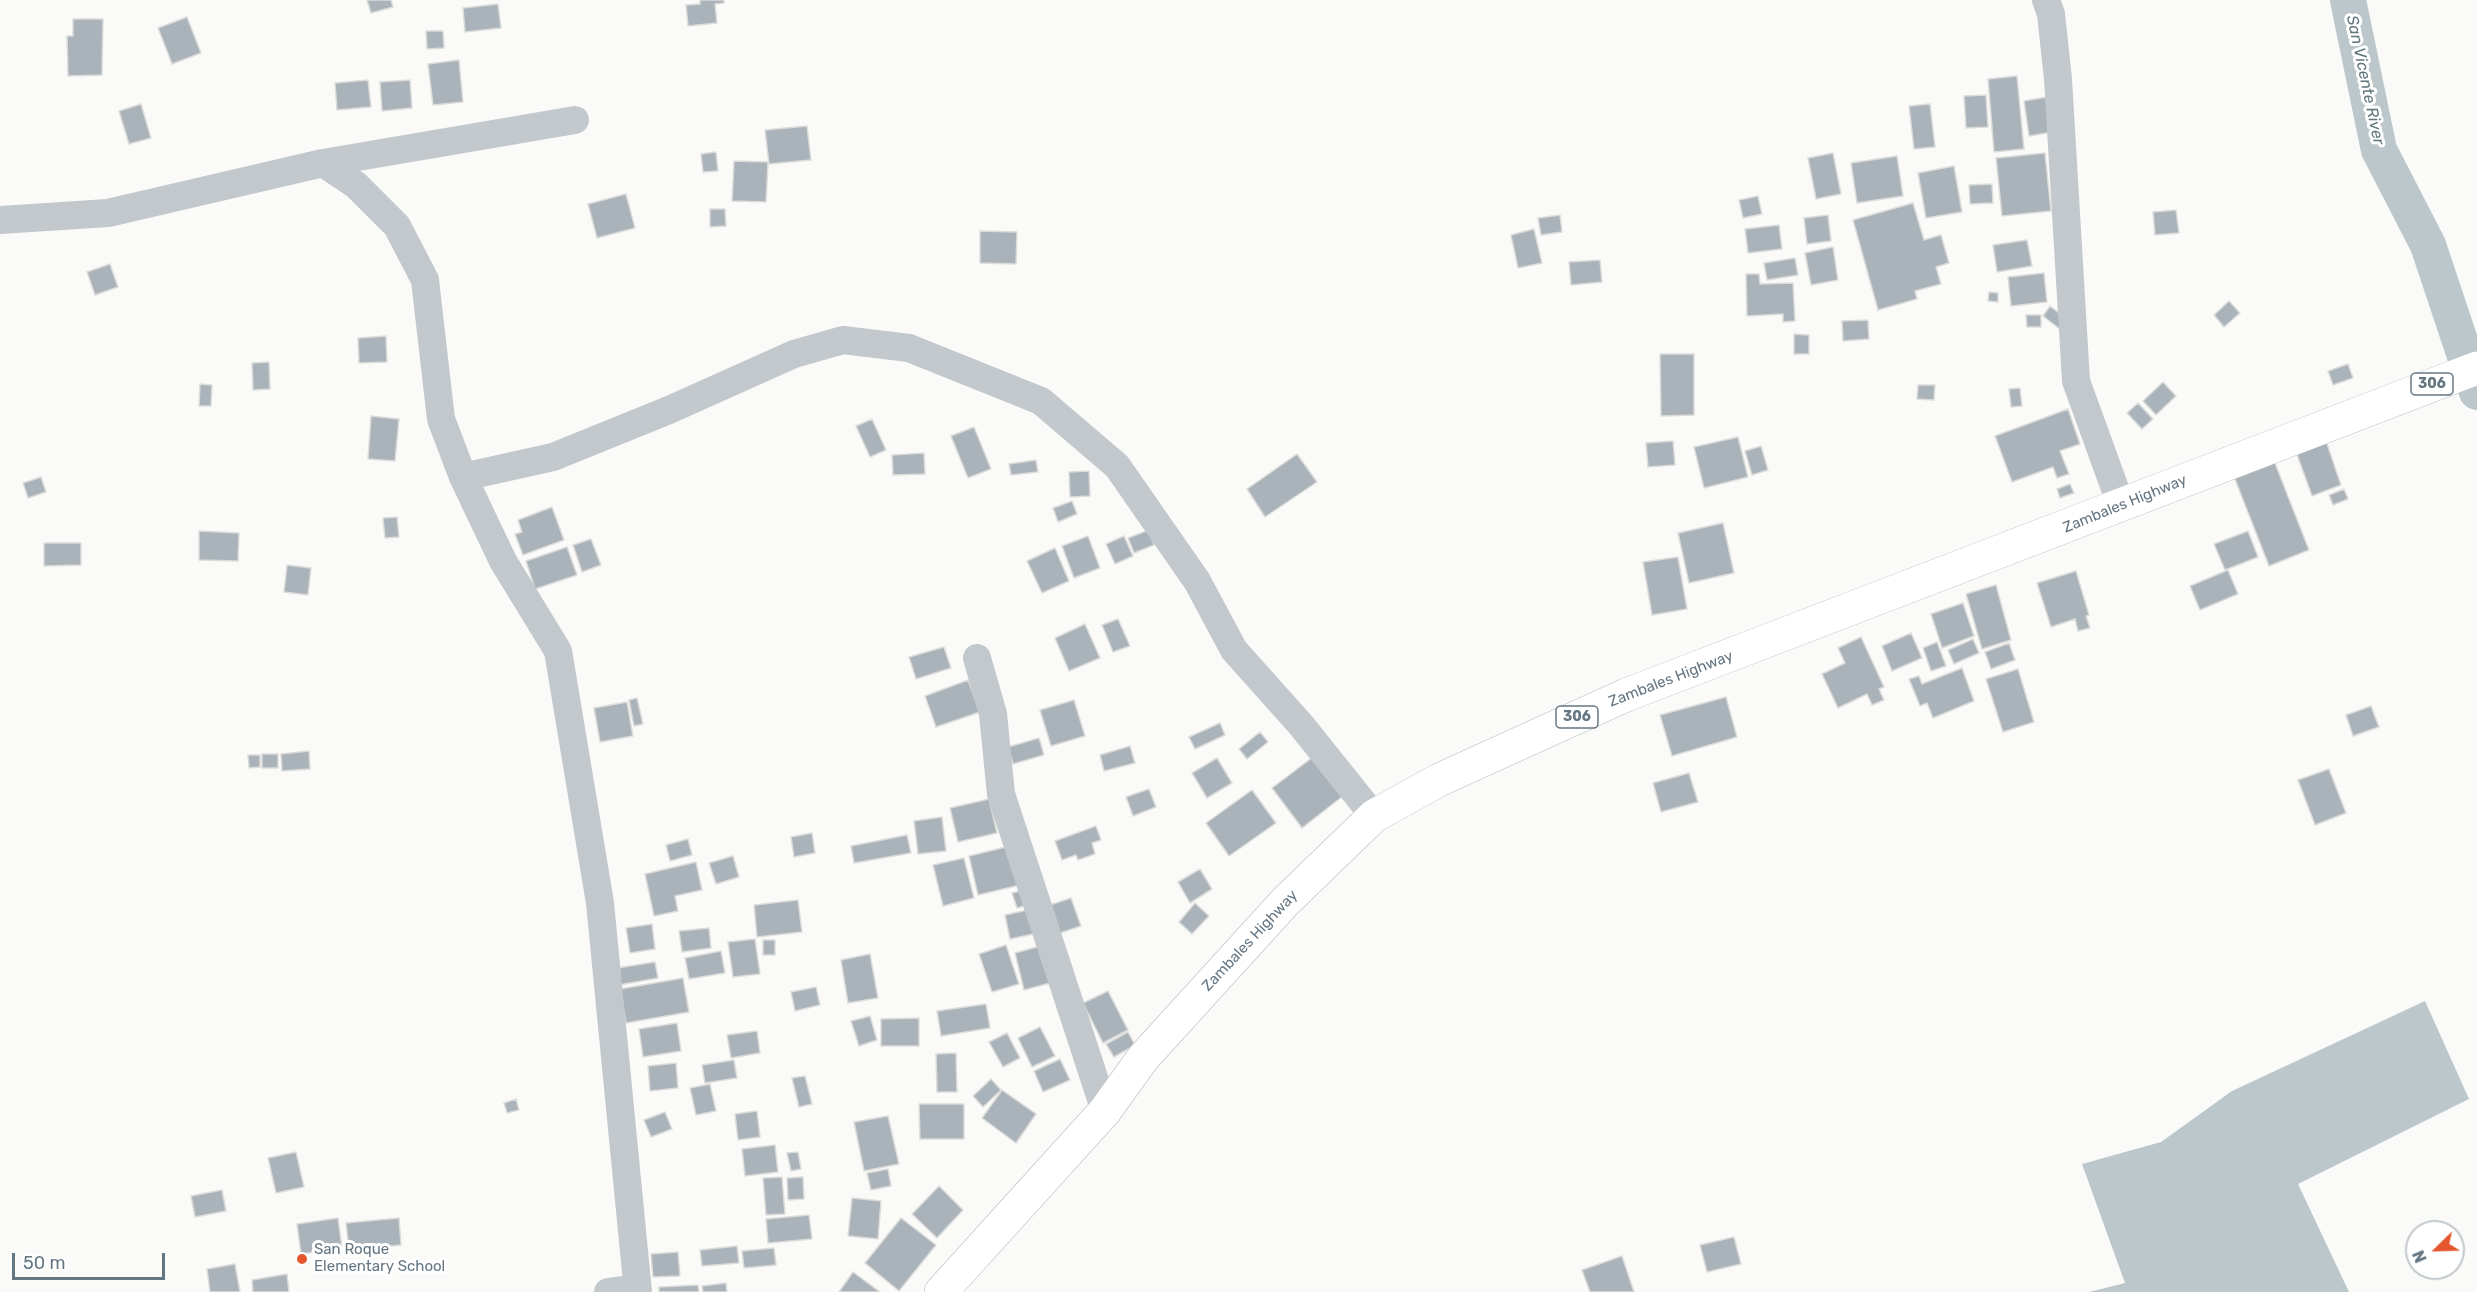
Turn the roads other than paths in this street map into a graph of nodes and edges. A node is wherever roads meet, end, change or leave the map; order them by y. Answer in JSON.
{"nodes":[{"id":1,"x":2046,"y":0,"type":"edge"},
{"id":2,"x":575,"y":120,"type":"dead end"},
{"id":3,"x":323,"y":163,"type":"junction"},
{"id":4,"x":0,"y":220,"type":"edge"},
{"id":5,"x":2477,"y":368,"type":"edge"},
{"id":6,"x":463,"y":477,"type":"junction"},
{"id":7,"x":2121,"y":505,"type":"junction"},
{"id":8,"x":977,"y":658,"type":"dead end"},
{"id":9,"x":1374,"y":816,"type":"junction"},
{"id":10,"x":1105,"y":1111,"type":"junction"},
{"id":11,"x":638,"y":1290,"type":"edge"},
{"id":12,"x":608,"y":1292,"type":"edge"},
{"id":13,"x":941,"y":1292,"type":"edge"}],
"edges":[{"from":1,"to":7,"type":"street"},
{"from":2,"to":3,"type":"street"},
{"from":3,"to":4,"type":"street"},
{"from":3,"to":6,"type":"street"},
{"from":5,"to":7,"type":"main road","name":"Zambales Highway","number":"306"},
{"from":6,"to":9,"type":"street"},
{"from":6,"to":11,"type":"street"},
{"from":7,"to":9,"type":"main road","name":"Zambales Highway","number":"306"},
{"from":8,"to":10,"type":"street"},
{"from":9,"to":10,"type":"main road","name":"Zambales Highway","number":"306"},
{"from":10,"to":13,"type":"main road","name":"Zambales Highway","number":"306"},
{"from":11,"to":12,"type":"street"}]}
